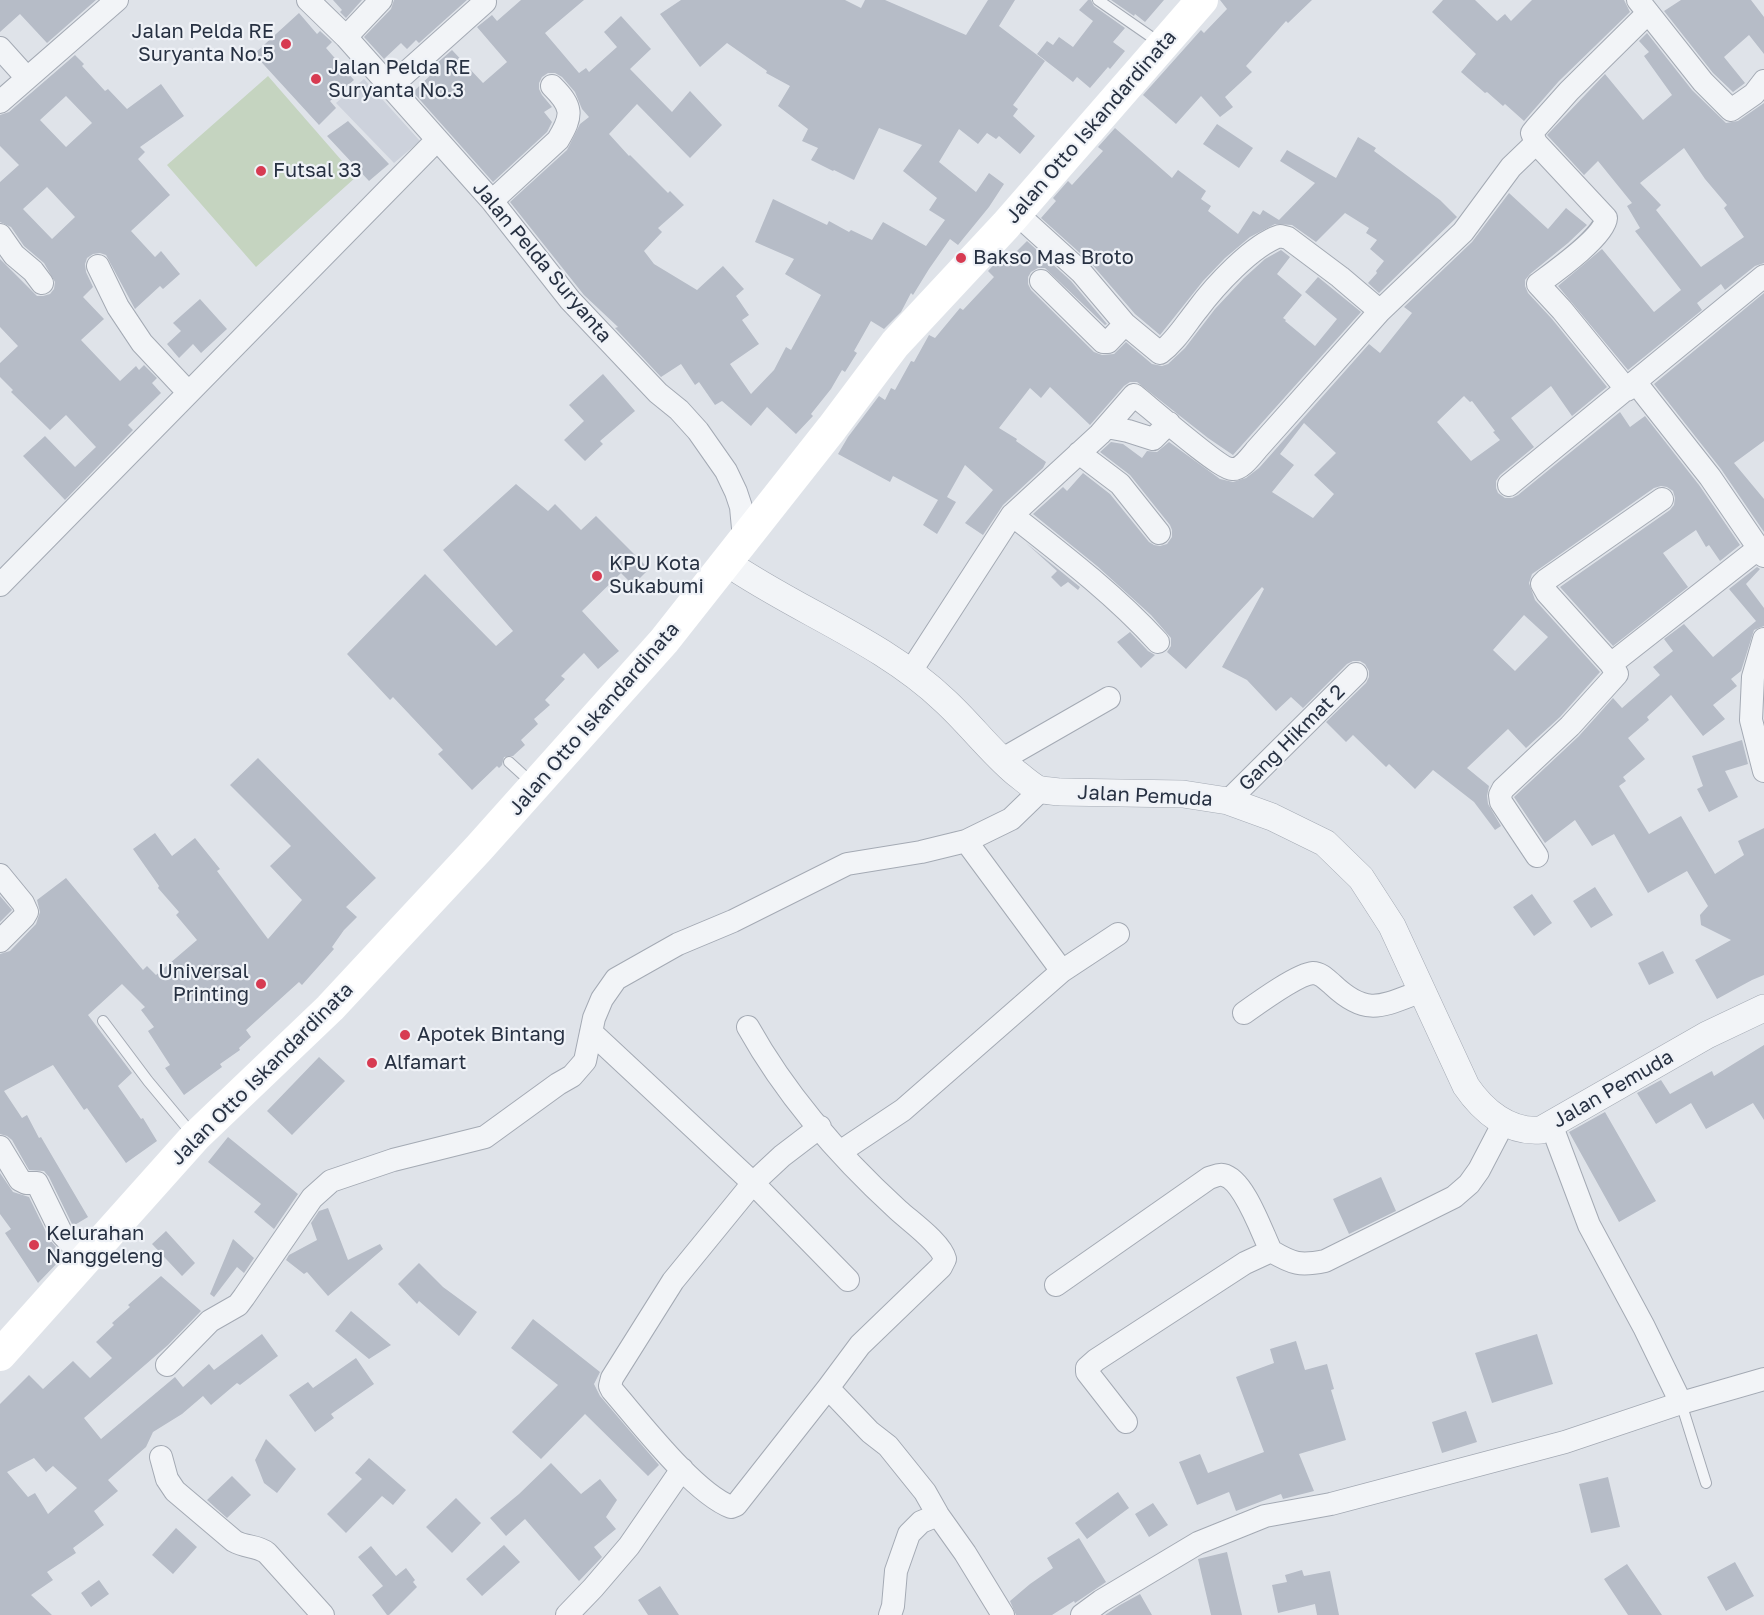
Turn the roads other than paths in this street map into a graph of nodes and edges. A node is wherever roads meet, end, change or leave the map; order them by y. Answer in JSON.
{"nodes":[{"id":1,"x":117,"y":0,"type":"edge"},
{"id":2,"x":308,"y":0,"type":"edge"},
{"id":3,"x":381,"y":0,"type":"edge"},
{"id":4,"x":1098,"y":0,"type":"edge"},
{"id":5,"x":1202,"y":0,"type":"edge"},
{"id":6,"x":485,"y":2,"type":"dead end"},
{"id":7,"x":1643,"y":7,"type":"edge"},
{"id":8,"x":346,"y":37,"type":"junction"},
{"id":9,"x":1163,"y":45,"type":"junction"},
{"id":10,"x":0,"y":48,"type":"edge"},
{"id":11,"x":27,"y":78,"type":"junction"},
{"id":12,"x":1764,"y":81,"type":"edge"},
{"id":13,"x":552,"y":86,"type":"dead end"},
{"id":14,"x":390,"y":87,"type":"junction"},
{"id":15,"x":0,"y":102,"type":"edge"},
{"id":16,"x":437,"y":140,"type":"junction"},
{"id":17,"x":1536,"y":143,"type":"junction"},
{"id":18,"x":492,"y":201,"type":"junction"},
{"id":19,"x":1016,"y":213,"type":"junction"},
{"id":20,"x":0,"y":235,"type":"edge"},
{"id":21,"x":98,"y":266,"type":"dead end"},
{"id":22,"x":1764,"y":276,"type":"edge"},
{"id":23,"x":1041,"y":281,"type":"dead end"},
{"id":24,"x":42,"y":283,"type":"dead end"},
{"id":25,"x":1380,"y":311,"type":"junction"},
{"id":26,"x":1125,"y":324,"type":"junction"},
{"id":27,"x":1631,"y":387,"type":"junction"},
{"id":28,"x":188,"y":392,"type":"junction"},
{"id":29,"x":1169,"y":423,"type":"junction"},
{"id":30,"x":1107,"y":427,"type":"junction"},
{"id":31,"x":1079,"y":453,"type":"junction"},
{"id":32,"x":1509,"y":485,"type":"dead end"},
{"id":33,"x":1662,"y":499,"type":"dead end"},
{"id":34,"x":1012,"y":515,"type":"junction"},
{"id":35,"x":1159,"y":533,"type":"dead end"},
{"id":36,"x":735,"y":551,"type":"junction"},
{"id":37,"x":1762,"y":552,"type":"edge"},
{"id":38,"x":0,"y":585,"type":"edge"},
{"id":39,"x":1764,"y":639,"type":"edge"},
{"id":40,"x":1158,"y":642,"type":"dead end"},
{"id":41,"x":1611,"y":664,"type":"junction"},
{"id":42,"x":910,"y":671,"type":"junction"},
{"id":43,"x":1356,"y":674,"type":"dead end"},
{"id":44,"x":1110,"y":698,"type":"dead end"},
{"id":45,"x":1001,"y":760,"type":"junction"},
{"id":46,"x":509,"y":762,"type":"dead end"},
{"id":47,"x":1764,"y":771,"type":"edge"},
{"id":48,"x":535,"y":785,"type":"junction"},
{"id":49,"x":1041,"y":790,"type":"junction"},
{"id":50,"x":1228,"y":801,"type":"junction"},
{"id":51,"x":966,"y":842,"type":"junction"},
{"id":52,"x":1537,"y":856,"type":"dead end"},
{"id":53,"x":0,"y":875,"type":"edge"},
{"id":54,"x":1118,"y":934,"type":"dead end"},
{"id":55,"x":0,"y":941,"type":"edge"},
{"id":56,"x":1062,"y":971,"type":"junction"},
{"id":57,"x":1422,"y":991,"type":"junction"},
{"id":58,"x":1764,"y":1008,"type":"edge"},
{"id":59,"x":1244,"y":1013,"type":"dead end"},
{"id":60,"x":103,"y":1021,"type":"dead end"},
{"id":61,"x":748,"y":1027,"type":"dead end"},
{"id":62,"x":591,"y":1032,"type":"junction"},
{"id":63,"x":1504,"y":1122,"type":"junction"},
{"id":64,"x":1551,"y":1124,"type":"junction"},
{"id":65,"x":820,"y":1127,"type":"junction"},
{"id":66,"x":195,"y":1137,"type":"junction"},
{"id":67,"x":0,"y":1147,"type":"edge"},
{"id":68,"x":840,"y":1152,"type":"junction"},
{"id":69,"x":753,"y":1182,"type":"junction"},
{"id":70,"x":1271,"y":1251,"type":"junction"},
{"id":71,"x":86,"y":1260,"type":"junction"},
{"id":72,"x":848,"y":1280,"type":"dead end"},
{"id":73,"x":1056,"y":1285,"type":"dead end"},
{"id":74,"x":0,"y":1354,"type":"edge"},
{"id":75,"x":167,"y":1365,"type":"dead end"},
{"id":76,"x":1764,"y":1379,"type":"edge"},
{"id":77,"x":828,"y":1388,"type":"junction"},
{"id":78,"x":1681,"y":1403,"type":"junction"},
{"id":79,"x":1126,"y":1422,"type":"dead end"},
{"id":80,"x":161,"y":1457,"type":"dead end"},
{"id":81,"x":682,"y":1469,"type":"junction"},
{"id":82,"x":1706,"y":1483,"type":"dead end"},
{"id":83,"x":938,"y":1515,"type":"junction"},
{"id":84,"x":998,"y":1613,"type":"edge"},
{"id":85,"x":323,"y":1615,"type":"edge"},
{"id":86,"x":567,"y":1615,"type":"edge"},
{"id":87,"x":890,"y":1615,"type":"edge"},
{"id":88,"x":1082,"y":1615,"type":"edge"}],
"edges":[{"from":1,"to":11,"type":"street"},
{"from":2,"to":8,"type":"street","name":"Jalan Pelda Suryanta"},
{"from":3,"to":8,"type":"street"},
{"from":4,"to":9,"type":"lane"},
{"from":5,"to":9,"type":"main road","name":"Jalan Otto Iskandardinata"},
{"from":6,"to":14,"type":"street"},
{"from":7,"to":12,"type":"street"},
{"from":7,"to":17,"type":"street"},
{"from":8,"to":14,"type":"street","name":"Jalan Pelda Suryanta"},
{"from":9,"to":19,"type":"main road","name":"Jalan Otto Iskandardinata"},
{"from":10,"to":11,"type":"street"},
{"from":11,"to":15,"type":"street"},
{"from":13,"to":18,"type":"street"},
{"from":14,"to":16,"type":"street","name":"Jalan Pelda Suryanta"},
{"from":16,"to":18,"type":"street","name":"Jalan Pelda Suryanta"},
{"from":16,"to":28,"type":"street"},
{"from":17,"to":25,"type":"street"},
{"from":17,"to":27,"type":"street"},
{"from":18,"to":36,"type":"street","name":"Jalan Pelda Suryanta"},
{"from":19,"to":26,"type":"street"},
{"from":19,"to":36,"type":"main road","name":"Jalan Otto Iskandardinata"},
{"from":20,"to":24,"type":"street"},
{"from":21,"to":28,"type":"street"},
{"from":22,"to":27,"type":"street"},
{"from":23,"to":26,"type":"street"},
{"from":25,"to":26,"type":"street"},
{"from":25,"to":29,"type":"street"},
{"from":27,"to":32,"type":"street"},
{"from":27,"to":37,"type":"street"},
{"from":28,"to":38,"type":"street"},
{"from":29,"to":30,"type":"street"},
{"from":29,"to":30,"type":"street"},
{"from":30,"to":31,"type":"street"},
{"from":31,"to":34,"type":"street"},
{"from":31,"to":35,"type":"street"},
{"from":33,"to":41,"type":"street"},
{"from":34,"to":40,"type":"street"},
{"from":34,"to":42,"type":"street"},
{"from":36,"to":42,"type":"street","name":"Jalan Pemuda"},
{"from":36,"to":48,"type":"main road","name":"Jalan Otto Iskandardinata"},
{"from":37,"to":41,"type":"street"},
{"from":39,"to":47,"type":"street"},
{"from":41,"to":52,"type":"street"},
{"from":42,"to":45,"type":"street","name":"Jalan Pemuda"},
{"from":43,"to":50,"type":"street","name":"Gang Hikmat 2"},
{"from":44,"to":45,"type":"street"},
{"from":45,"to":49,"type":"street","name":"Jalan Pemuda"},
{"from":46,"to":48,"type":"lane"},
{"from":48,"to":66,"type":"main road","name":"Jalan Otto Iskandardinata"},
{"from":49,"to":50,"type":"street","name":"Jalan Pemuda"},
{"from":49,"to":51,"type":"street"},
{"from":50,"to":57,"type":"street","name":"Jalan Pemuda"},
{"from":51,"to":56,"type":"street"},
{"from":51,"to":62,"type":"street"},
{"from":53,"to":55,"type":"street"},
{"from":54,"to":56,"type":"street"},
{"from":56,"to":68,"type":"street"},
{"from":57,"to":59,"type":"street"},
{"from":57,"to":63,"type":"street","name":"Jalan Pemuda"},
{"from":58,"to":64,"type":"street","name":"Jalan Pemuda"},
{"from":60,"to":66,"type":"lane"},
{"from":61,"to":65,"type":"street"},
{"from":62,"to":69,"type":"street"},
{"from":62,"to":75,"type":"street"},
{"from":63,"to":64,"type":"street","name":"Jalan Pemuda"},
{"from":63,"to":70,"type":"street"},
{"from":64,"to":78,"type":"street"},
{"from":65,"to":68,"type":"street"},
{"from":65,"to":69,"type":"street"},
{"from":66,"to":71,"type":"main road","name":"Jalan Otto Iskandardinata"},
{"from":67,"to":71,"type":"street"},
{"from":68,"to":77,"type":"street"},
{"from":69,"to":72,"type":"street"},
{"from":69,"to":81,"type":"street"},
{"from":70,"to":73,"type":"street"},
{"from":70,"to":79,"type":"street"},
{"from":71,"to":74,"type":"main road","name":"Jalan Otto Iskandardinata"},
{"from":76,"to":78,"type":"street"},
{"from":77,"to":81,"type":"street"},
{"from":77,"to":83,"type":"street"},
{"from":78,"to":82,"type":"lane"},
{"from":78,"to":88,"type":"street"},
{"from":80,"to":85,"type":"street"},
{"from":81,"to":86,"type":"street"},
{"from":83,"to":84,"type":"street"},
{"from":83,"to":87,"type":"street"}]}
